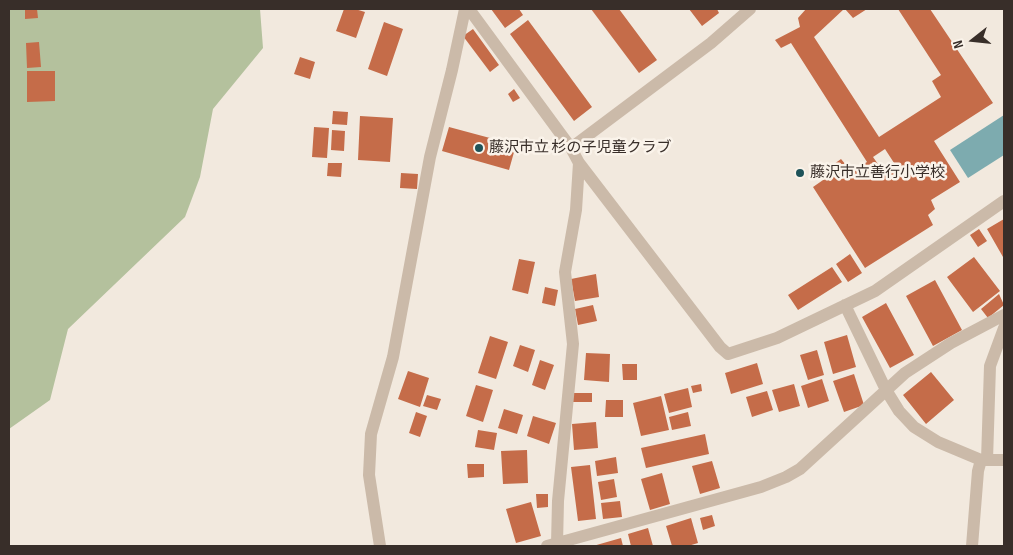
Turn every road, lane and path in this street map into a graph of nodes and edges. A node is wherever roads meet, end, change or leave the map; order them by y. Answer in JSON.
{"nodes":[{"id":1,"x":464,"y":9,"type":"edge"},
{"id":2,"x":469,"y":9,"type":"edge"},
{"id":3,"x":750,"y":9,"type":"edge"},
{"id":4,"x":571,"y":148,"type":"junction"},
{"id":5,"x":579,"y":163,"type":"junction"},
{"id":6,"x":1004,"y":201,"type":"edge"},
{"id":7,"x":846,"y":306,"type":"junction"},
{"id":8,"x":1004,"y":316,"type":"edge"},
{"id":9,"x":1004,"y":328,"type":"edge"},
{"id":10,"x":886,"y":390,"type":"junction"},
{"id":11,"x":984,"y":460,"type":"junction"},
{"id":12,"x":1004,"y":460,"type":"edge"},
{"id":13,"x":552,"y":545,"type":"edge"},
{"id":14,"x":380,"y":546,"type":"edge"},
{"id":15,"x":972,"y":546,"type":"edge"}],
"edges":[{"from":1,"to":14,"type":"street"},
{"from":2,"to":4,"type":"street"},
{"from":3,"to":4,"type":"street"},
{"from":4,"to":5,"type":"street"},
{"from":5,"to":7,"type":"street"},
{"from":5,"to":13,"type":"street"},
{"from":6,"to":7,"type":"street"},
{"from":7,"to":10,"type":"street"},
{"from":8,"to":10,"type":"street"},
{"from":9,"to":11,"type":"street"},
{"from":10,"to":11,"type":"street"},
{"from":10,"to":13,"type":"street"},
{"from":11,"to":12,"type":"street"},
{"from":11,"to":15,"type":"street"}]}
